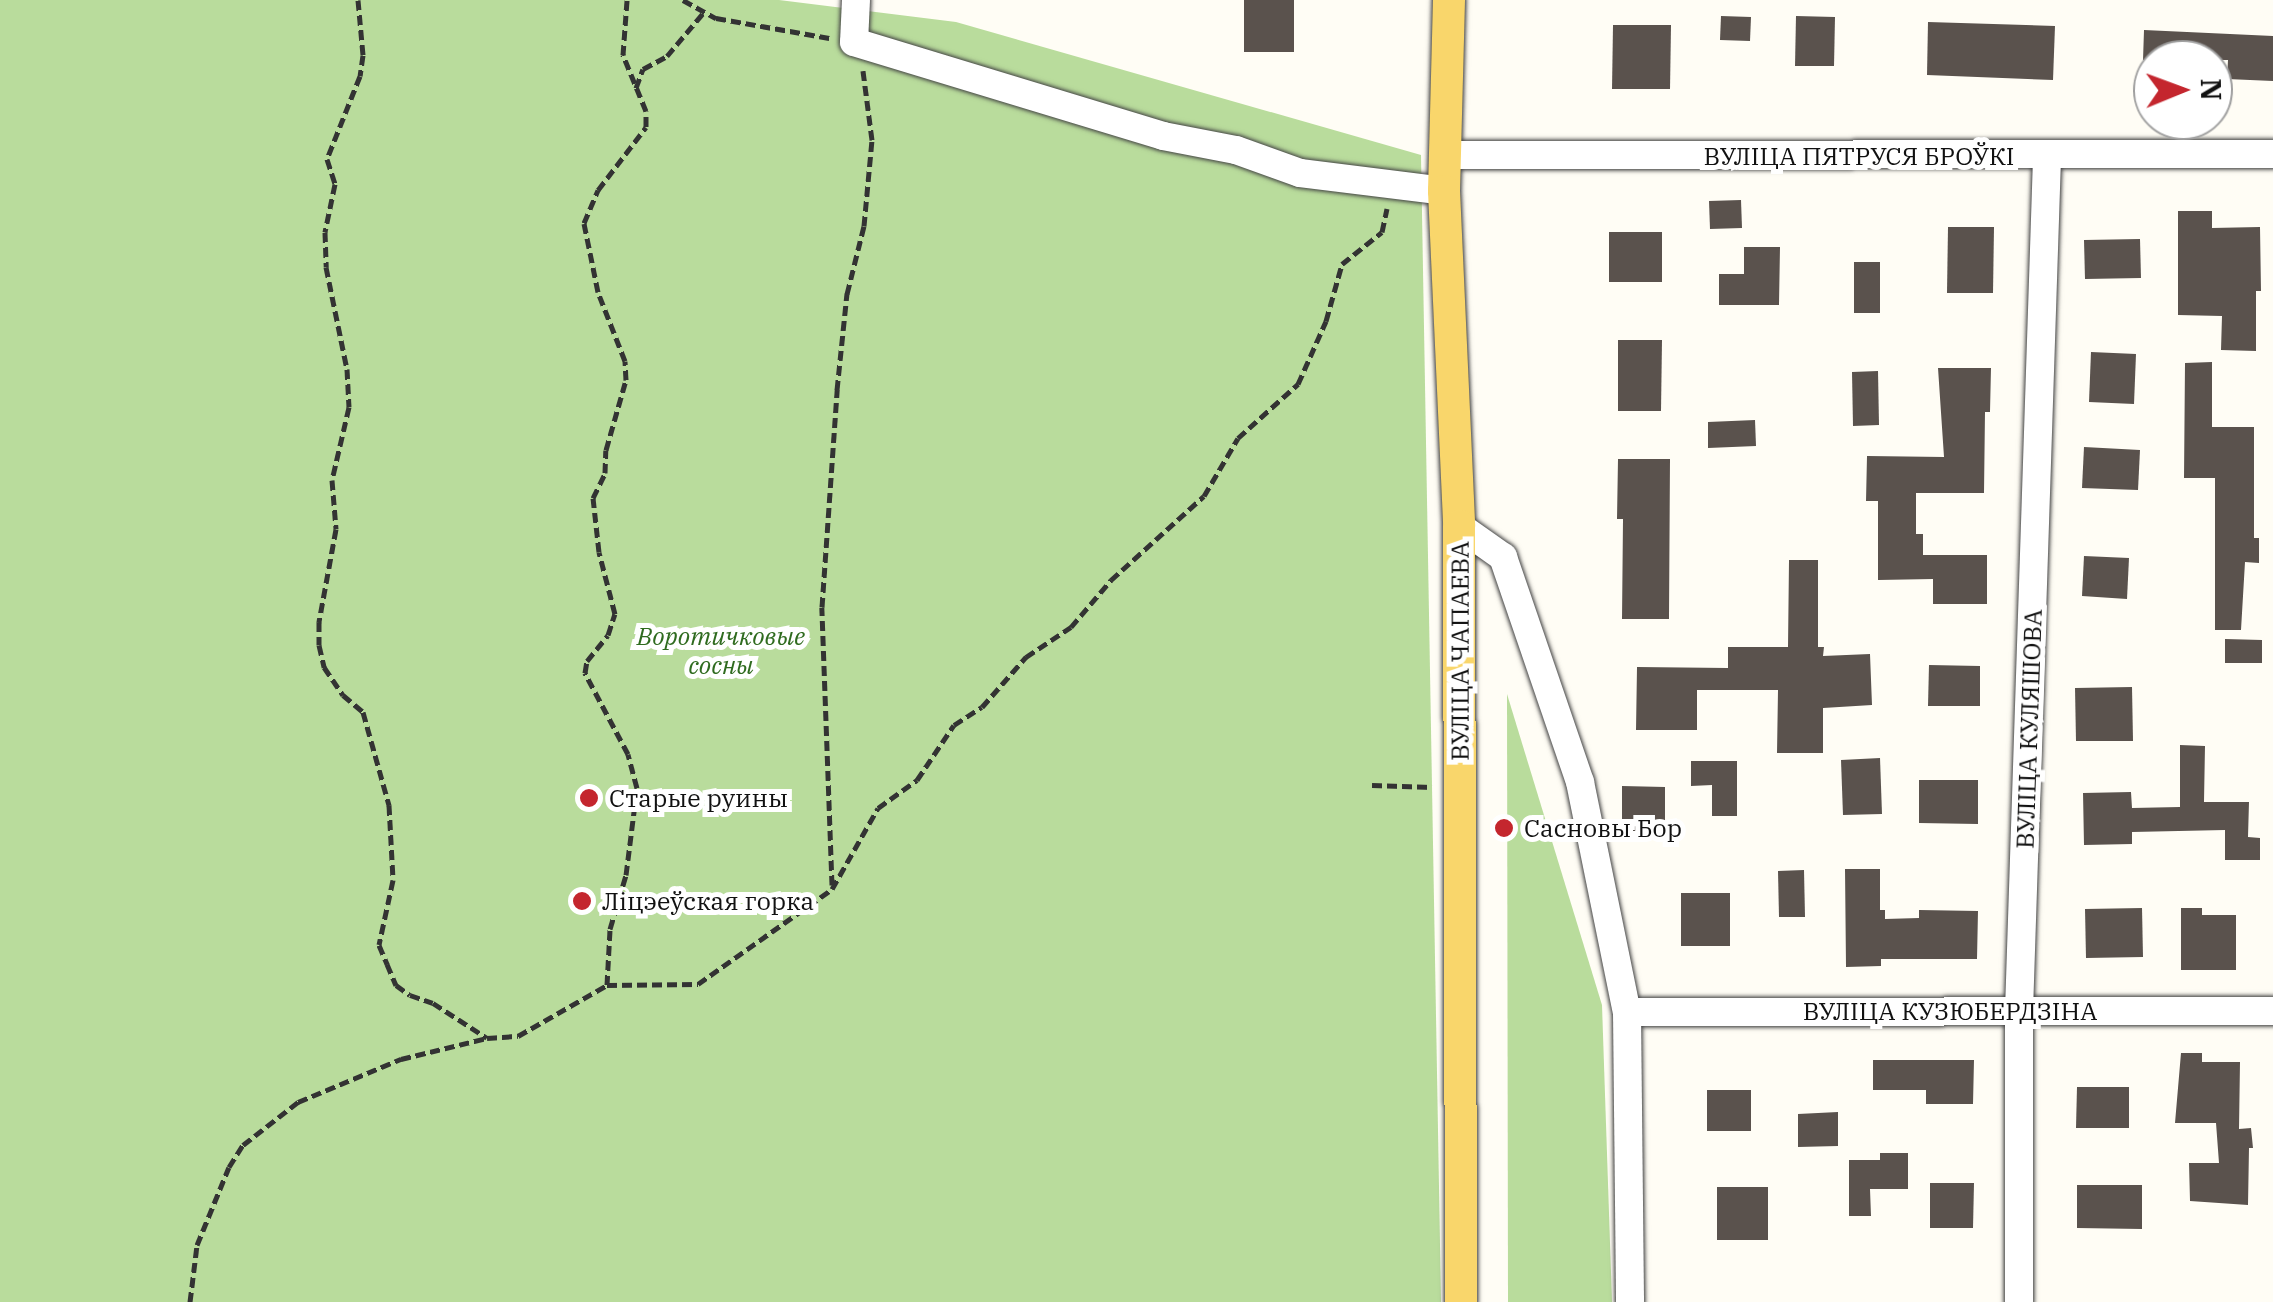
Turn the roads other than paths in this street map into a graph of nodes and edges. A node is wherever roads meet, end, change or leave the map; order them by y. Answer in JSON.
{"nodes":[{"id":1,"x":856,"y":0,"type":"edge"},
{"id":2,"x":1449,"y":0,"type":"edge"},
{"id":3,"x":1445,"y":154,"type":"junction"},
{"id":4,"x":2273,"y":154,"type":"edge"},
{"id":5,"x":2047,"y":156,"type":"junction"},
{"id":6,"x":1444,"y":191,"type":"junction"},
{"id":7,"x":1459,"y":526,"type":"junction"},
{"id":8,"x":2019,"y":1011,"type":"junction"},
{"id":9,"x":2273,"y":1011,"type":"edge"},
{"id":10,"x":1627,"y":1012,"type":"junction"},
{"id":11,"x":1461,"y":1302,"type":"edge"},
{"id":12,"x":1630,"y":1302,"type":"edge"},
{"id":13,"x":2018,"y":1302,"type":"edge"}],
"edges":[{"from":1,"to":6,"type":"street"},
{"from":2,"to":3,"type":"main road","name":"ВУЛІЦА ЧАПАЕВА"},
{"from":3,"to":5,"type":"street","name":"ВУЛІЦА ПЯТРУСЯ БРОЎКІ"},
{"from":3,"to":6,"type":"main road","name":"ВУЛІЦА ЧАПАЕВА"},
{"from":4,"to":5,"type":"street","name":"ВУЛІЦА ПЯТРУСЯ БРОЎКІ"},
{"from":5,"to":8,"type":"street","name":"ВУЛІЦА КУЛЯШОВА"},
{"from":6,"to":7,"type":"main road","name":"ВУЛІЦА ЧАПАЕВА"},
{"from":7,"to":10,"type":"street"},
{"from":7,"to":11,"type":"main road","name":"ВУЛІЦА ЧАПАЕВА"},
{"from":8,"to":9,"type":"street","name":"ВУЛІЦА КУЗЮБЕРДЗІНА"},
{"from":8,"to":10,"type":"street","name":"ВУЛІЦА КУЗЮБЕРДЗІНА"},
{"from":8,"to":13,"type":"street","name":"ВУЛІЦА КУЛЯШОВА"},
{"from":10,"to":12,"type":"street"}]}
